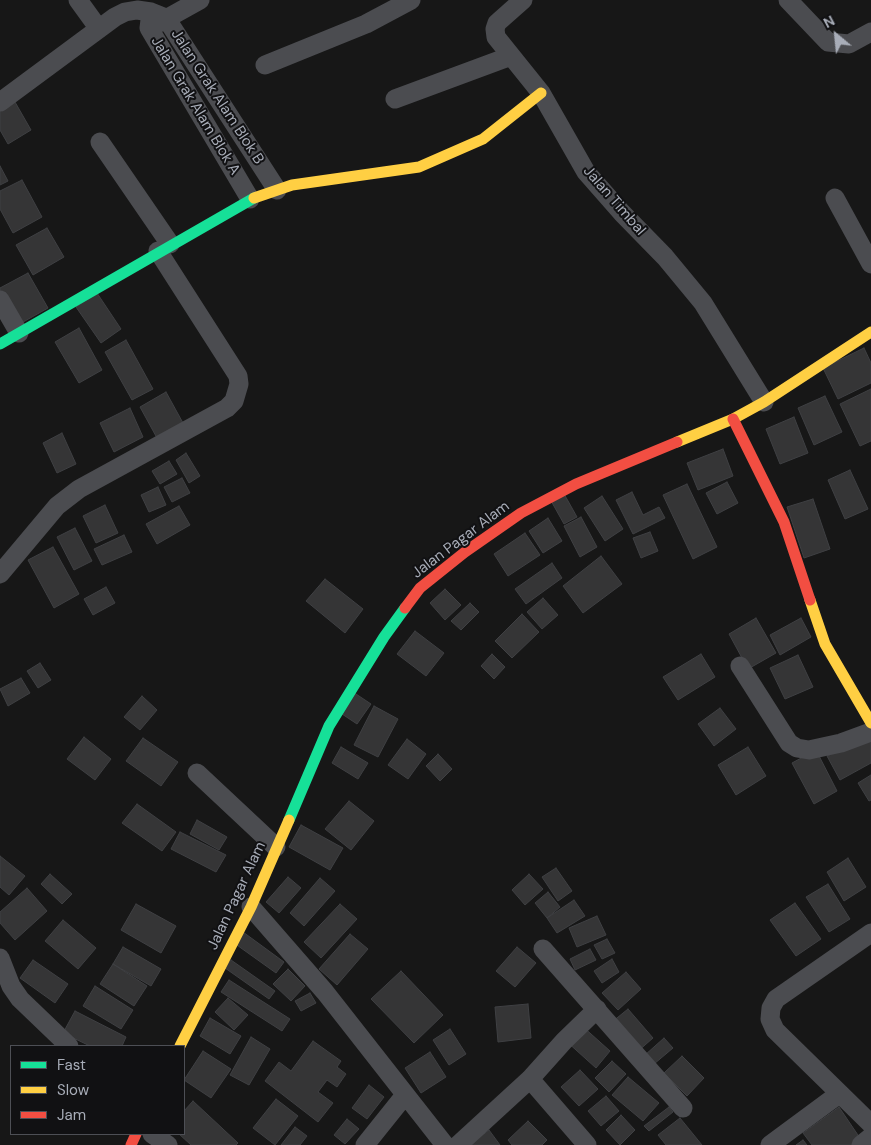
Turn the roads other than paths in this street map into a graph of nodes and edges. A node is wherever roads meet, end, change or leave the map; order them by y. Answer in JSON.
{"nodes":[{"id":1,"x":78,"y":0,"type":"edge"},
{"id":2,"x":200,"y":0,"type":"edge"},
{"id":3,"x":411,"y":0,"type":"edge"},
{"id":4,"x":523,"y":0,"type":"edge"},
{"id":5,"x":788,"y":0,"type":"edge"},
{"id":6,"x":155,"y":19,"type":"junction"},
{"id":7,"x":99,"y":29,"type":"junction"},
{"id":8,"x":871,"y":32,"type":"edge"},
{"id":9,"x":512,"y":56,"type":"junction"},
{"id":10,"x":265,"y":65,"type":"dead end"},
{"id":11,"x":541,"y":93,"type":"junction"},
{"id":12,"x":395,"y":99,"type":"dead end"},
{"id":13,"x":0,"y":102,"type":"edge"},
{"id":14,"x":100,"y":142,"type":"dead end"},
{"id":15,"x":277,"y":190,"type":"junction"},
{"id":16,"x":835,"y":198,"type":"dead end"},
{"id":17,"x":250,"y":199,"type":"junction"},
{"id":18,"x":164,"y":248,"type":"junction"},
{"id":19,"x":871,"y":264,"type":"edge"},
{"id":20,"x":0,"y":300,"type":"edge"},
{"id":21,"x":871,"y":332,"type":"edge"},
{"id":22,"x":19,"y":333,"type":"junction"},
{"id":23,"x":0,"y":344,"type":"edge"},
{"id":24,"x":764,"y":402,"type":"junction"},
{"id":25,"x":733,"y":419,"type":"junction"},
{"id":26,"x":0,"y":574,"type":"edge"},
{"id":27,"x":740,"y":666,"type":"dead end"},
{"id":28,"x":871,"y":723,"type":"edge"},
{"id":29,"x":871,"y":732,"type":"edge"},
{"id":30,"x":197,"y":773,"type":"dead end"},
{"id":31,"x":276,"y":847,"type":"junction"},
{"id":32,"x":251,"y":907,"type":"junction"},
{"id":33,"x":871,"y":933,"type":"edge"},
{"id":34,"x":543,"y":949,"type":"dead end"},
{"id":35,"x":0,"y":958,"type":"edge"},
{"id":36,"x":597,"y":1009,"type":"junction"},
{"id":37,"x":68,"y":1045,"type":"edge"},
{"id":38,"x":181,"y":1045,"type":"edge"},
{"id":39,"x":530,"y":1079,"type":"junction"},
{"id":40,"x":839,"y":1094,"type":"junction"},
{"id":41,"x":405,"y":1095,"type":"junction"},
{"id":42,"x":683,"y":1108,"type":"dead end"},
{"id":43,"x":871,"y":1124,"type":"edge"},
{"id":44,"x":153,"y":1135,"type":"edge"},
{"id":45,"x":871,"y":1137,"type":"edge"},
{"id":46,"x":168,"y":1145,"type":"edge"},
{"id":47,"x":364,"y":1145,"type":"edge"},
{"id":48,"x":445,"y":1145,"type":"edge"},
{"id":49,"x":458,"y":1145,"type":"edge"},
{"id":50,"x":587,"y":1145,"type":"edge"},
{"id":51,"x":770,"y":1145,"type":"edge"},
{"id":52,"x":861,"y":1145,"type":"edge"}],
"edges":[{"from":1,"to":7,"type":"street"},
{"from":2,"to":6,"type":"street"},
{"from":3,"to":10,"type":"street"},
{"from":4,"to":9,"type":"street","name":"Jalan Timbal"},
{"from":5,"to":8,"type":"street"},
{"from":6,"to":7,"type":"street"},
{"from":6,"to":15,"type":"street","name":"Jalan Grak Alam Blok B"},
{"from":6,"to":17,"type":"street","name":"Jalan Grak Alam Blok A"},
{"from":7,"to":13,"type":"street"},
{"from":9,"to":11,"type":"street","name":"Jalan Timbal"},
{"from":9,"to":12,"type":"street"},
{"from":11,"to":15,"type":"street"},
{"from":11,"to":24,"type":"street","name":"Jalan Timbal"},
{"from":14,"to":18,"type":"street"},
{"from":15,"to":17,"type":"street"},
{"from":16,"to":19,"type":"street"},
{"from":17,"to":18,"type":"street"},
{"from":18,"to":22,"type":"street"},
{"from":18,"to":26,"type":"street"},
{"from":20,"to":22,"type":"street"},
{"from":21,"to":24,"type":"street","name":"Jalan Pagar Alam"},
{"from":22,"to":23,"type":"street"},
{"from":24,"to":25,"type":"street","name":"Jalan Pagar Alam"},
{"from":25,"to":28,"type":"street"},
{"from":25,"to":31,"type":"street","name":"Jalan Pagar Alam"},
{"from":27,"to":29,"type":"street"},
{"from":30,"to":31,"type":"street"},
{"from":31,"to":32,"type":"street","name":"Jalan Pagar Alam"},
{"from":32,"to":38,"type":"street","name":"Jalan Pagar Alam"},
{"from":32,"to":41,"type":"street"},
{"from":33,"to":40,"type":"street"},
{"from":34,"to":36,"type":"street"},
{"from":35,"to":37,"type":"street"},
{"from":36,"to":39,"type":"street"},
{"from":36,"to":42,"type":"street"},
{"from":39,"to":49,"type":"street"},
{"from":39,"to":50,"type":"street"},
{"from":40,"to":43,"type":"street"},
{"from":40,"to":51,"type":"street"},
{"from":41,"to":47,"type":"street"},
{"from":41,"to":48,"type":"street"},
{"from":44,"to":46,"type":"street"},
{"from":45,"to":52,"type":"street"}]}
